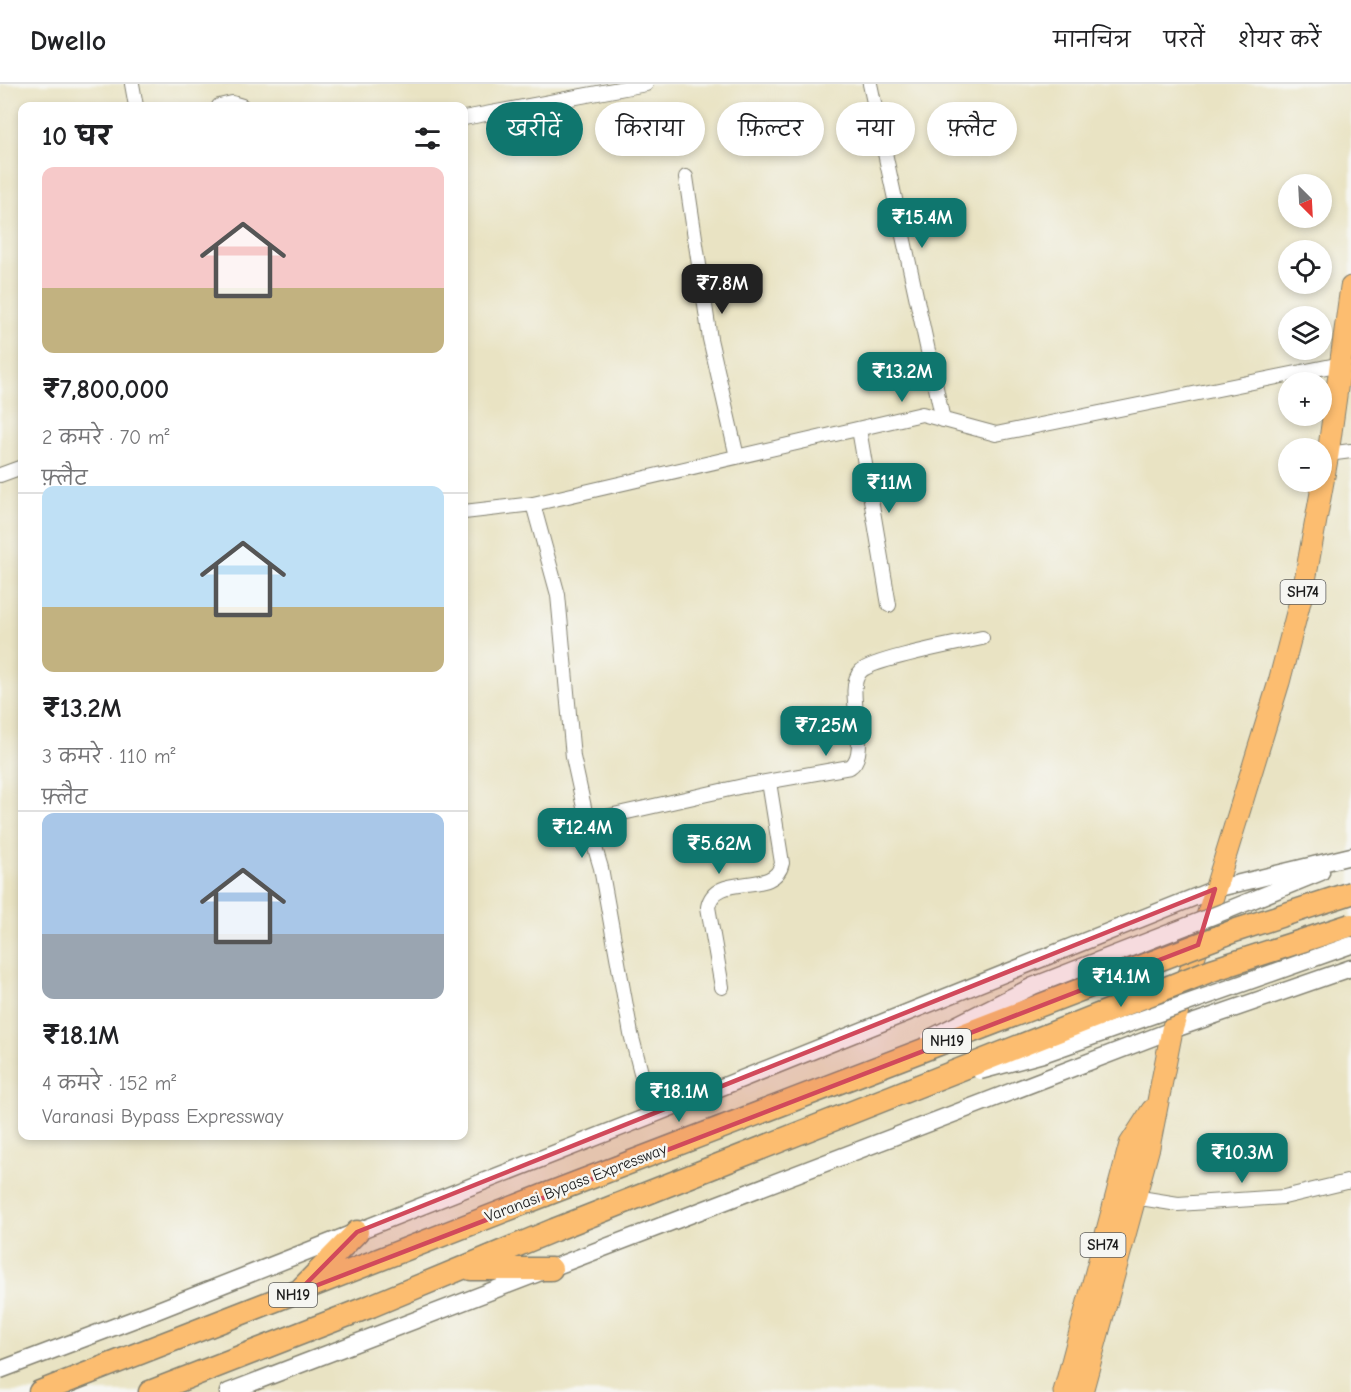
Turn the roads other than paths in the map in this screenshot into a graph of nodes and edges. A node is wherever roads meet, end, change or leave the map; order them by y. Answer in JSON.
{"nodes":[{"id":1,"x":132,"y":84,"type":"edge"},
{"id":2,"x":646,"y":84,"type":"edge"},
{"id":3,"x":870,"y":84,"type":"edge"},
{"id":4,"x":620,"y":87,"type":"edge"},
{"id":5,"x":135,"y":102,"type":"edge"},
{"id":6,"x":468,"y":117,"type":"edge"},
{"id":7,"x":686,"y":177,"type":"dead end"},
{"id":8,"x":1351,"y":287,"type":"edge"},
{"id":9,"x":1341,"y":364,"type":"junction"},
{"id":10,"x":944,"y":420,"type":"junction"},
{"id":11,"x":859,"y":429,"type":"junction"},
{"id":12,"x":1331,"y":438,"type":"edge"},
{"id":13,"x":1351,"y":451,"type":"edge"},
{"id":14,"x":1332,"y":454,"type":"edge"},
{"id":15,"x":737,"y":457,"type":"junction"},
{"id":16,"x":18,"y":468,"type":"edge"},
{"id":17,"x":0,"y":475,"type":"edge"},
{"id":18,"x":1322,"y":492,"type":"edge"},
{"id":19,"x":533,"y":504,"type":"junction"},
{"id":20,"x":468,"y":512,"type":"edge"},
{"id":21,"x":889,"y":605,"type":"dead end"},
{"id":22,"x":982,"y":638,"type":"dead end"},
{"id":23,"x":769,"y":782,"type":"junction"},
{"id":24,"x":587,"y":821,"type":"junction"},
{"id":25,"x":1351,"y":856,"type":"edge"},
{"id":26,"x":1351,"y":861,"type":"edge"},
{"id":27,"x":1215,"y":889,"type":"junction"},
{"id":28,"x":1351,"y":893,"type":"edge"},
{"id":29,"x":1351,"y":925,"type":"edge"},
{"id":30,"x":1351,"y":945,"type":"edge"},
{"id":31,"x":1351,"y":968,"type":"edge"},
{"id":32,"x":722,"y":987,"type":"dead end"},
{"id":33,"x":1172,"y":1030,"type":"junction"},
{"id":34,"x":852,"y":1078,"type":"junction"},
{"id":35,"x":898,"y":1093,"type":"junction"},
{"id":36,"x":1156,"y":1105,"type":"junction"},
{"id":37,"x":652,"y":1115,"type":"junction"},
{"id":38,"x":1351,"y":1181,"type":"edge"},
{"id":39,"x":1134,"y":1197,"type":"junction"},
{"id":40,"x":357,"y":1232,"type":"junction"},
{"id":41,"x":461,"y":1269,"type":"junction"},
{"id":42,"x":551,"y":1269,"type":"junction"},
{"id":43,"x":297,"y":1293,"type":"junction"},
{"id":44,"x":0,"y":1370,"type":"edge"},
{"id":45,"x":237,"y":1390,"type":"edge"},
{"id":46,"x":40,"y":1392,"type":"edge"},
{"id":47,"x":150,"y":1392,"type":"edge"},
{"id":48,"x":1064,"y":1392,"type":"edge"},
{"id":49,"x":1082,"y":1392,"type":"edge"}],
"edges":[{"from":1,"to":5,"type":"street"},
{"from":2,"to":4,"type":"street"},
{"from":3,"to":10,"type":"street"},
{"from":4,"to":6,"type":"street"},
{"from":7,"to":15,"type":"street"},
{"from":8,"to":9,"type":"main road","number":"SH74"},
{"from":9,"to":10,"type":"street"},
{"from":9,"to":12,"type":"main road","number":"SH74"},
{"from":10,"to":11,"type":"street"},
{"from":11,"to":15,"type":"street"},
{"from":11,"to":21,"type":"street"},
{"from":13,"to":14,"type":"street"},
{"from":15,"to":19,"type":"street"},
{"from":16,"to":17,"type":"street"},
{"from":18,"to":27,"type":"main road","number":"SH74"},
{"from":19,"to":20,"type":"street"},
{"from":19,"to":24,"type":"street"},
{"from":22,"to":23,"type":"street"},
{"from":23,"to":24,"type":"street"},
{"from":23,"to":32,"type":"street"},
{"from":24,"to":37,"type":"street"},
{"from":25,"to":27,"type":"street"},
{"from":26,"to":34,"type":"street","bridge":true},
{"from":27,"to":33,"type":"main road","number":"SH74"},
{"from":27,"to":37,"type":"street"},
{"from":28,"to":34,"type":"highway","name":"Varanasi Bypass Expressway","number":"NH19","bridge":true},
{"from":29,"to":35,"type":"highway","name":"Varanasi Bypass Expressway","number":"NH19","bridge":true},
{"from":30,"to":35,"type":"street","bridge":true},
{"from":31,"to":33,"type":"street"},
{"from":33,"to":36,"type":"main road","number":"SH74"},
{"from":33,"to":42,"type":"street"},
{"from":34,"to":43,"type":"highway","name":"Varanasi Bypass Expressway","number":"NH19","bridge":true},
{"from":35,"to":41,"type":"highway","name":"Varanasi Bypass Expressway","number":"NH19","bridge":true},
{"from":36,"to":39,"type":"main road","number":"SH74"},
{"from":36,"to":48,"type":"main road","number":"SH74"},
{"from":37,"to":40,"type":"street"},
{"from":38,"to":39,"type":"street"},
{"from":39,"to":49,"type":"main road","number":"SH74"},
{"from":40,"to":43,"type":"highway"},
{"from":40,"to":44,"type":"street"},
{"from":41,"to":42,"type":"highway"},
{"from":41,"to":47,"type":"highway","name":"Varanasi Bypass Expressway","number":"NH19"},
{"from":42,"to":45,"type":"street"},
{"from":43,"to":46,"type":"highway","name":"Varanasi Bypass Expressway","number":"NH19"}]}
